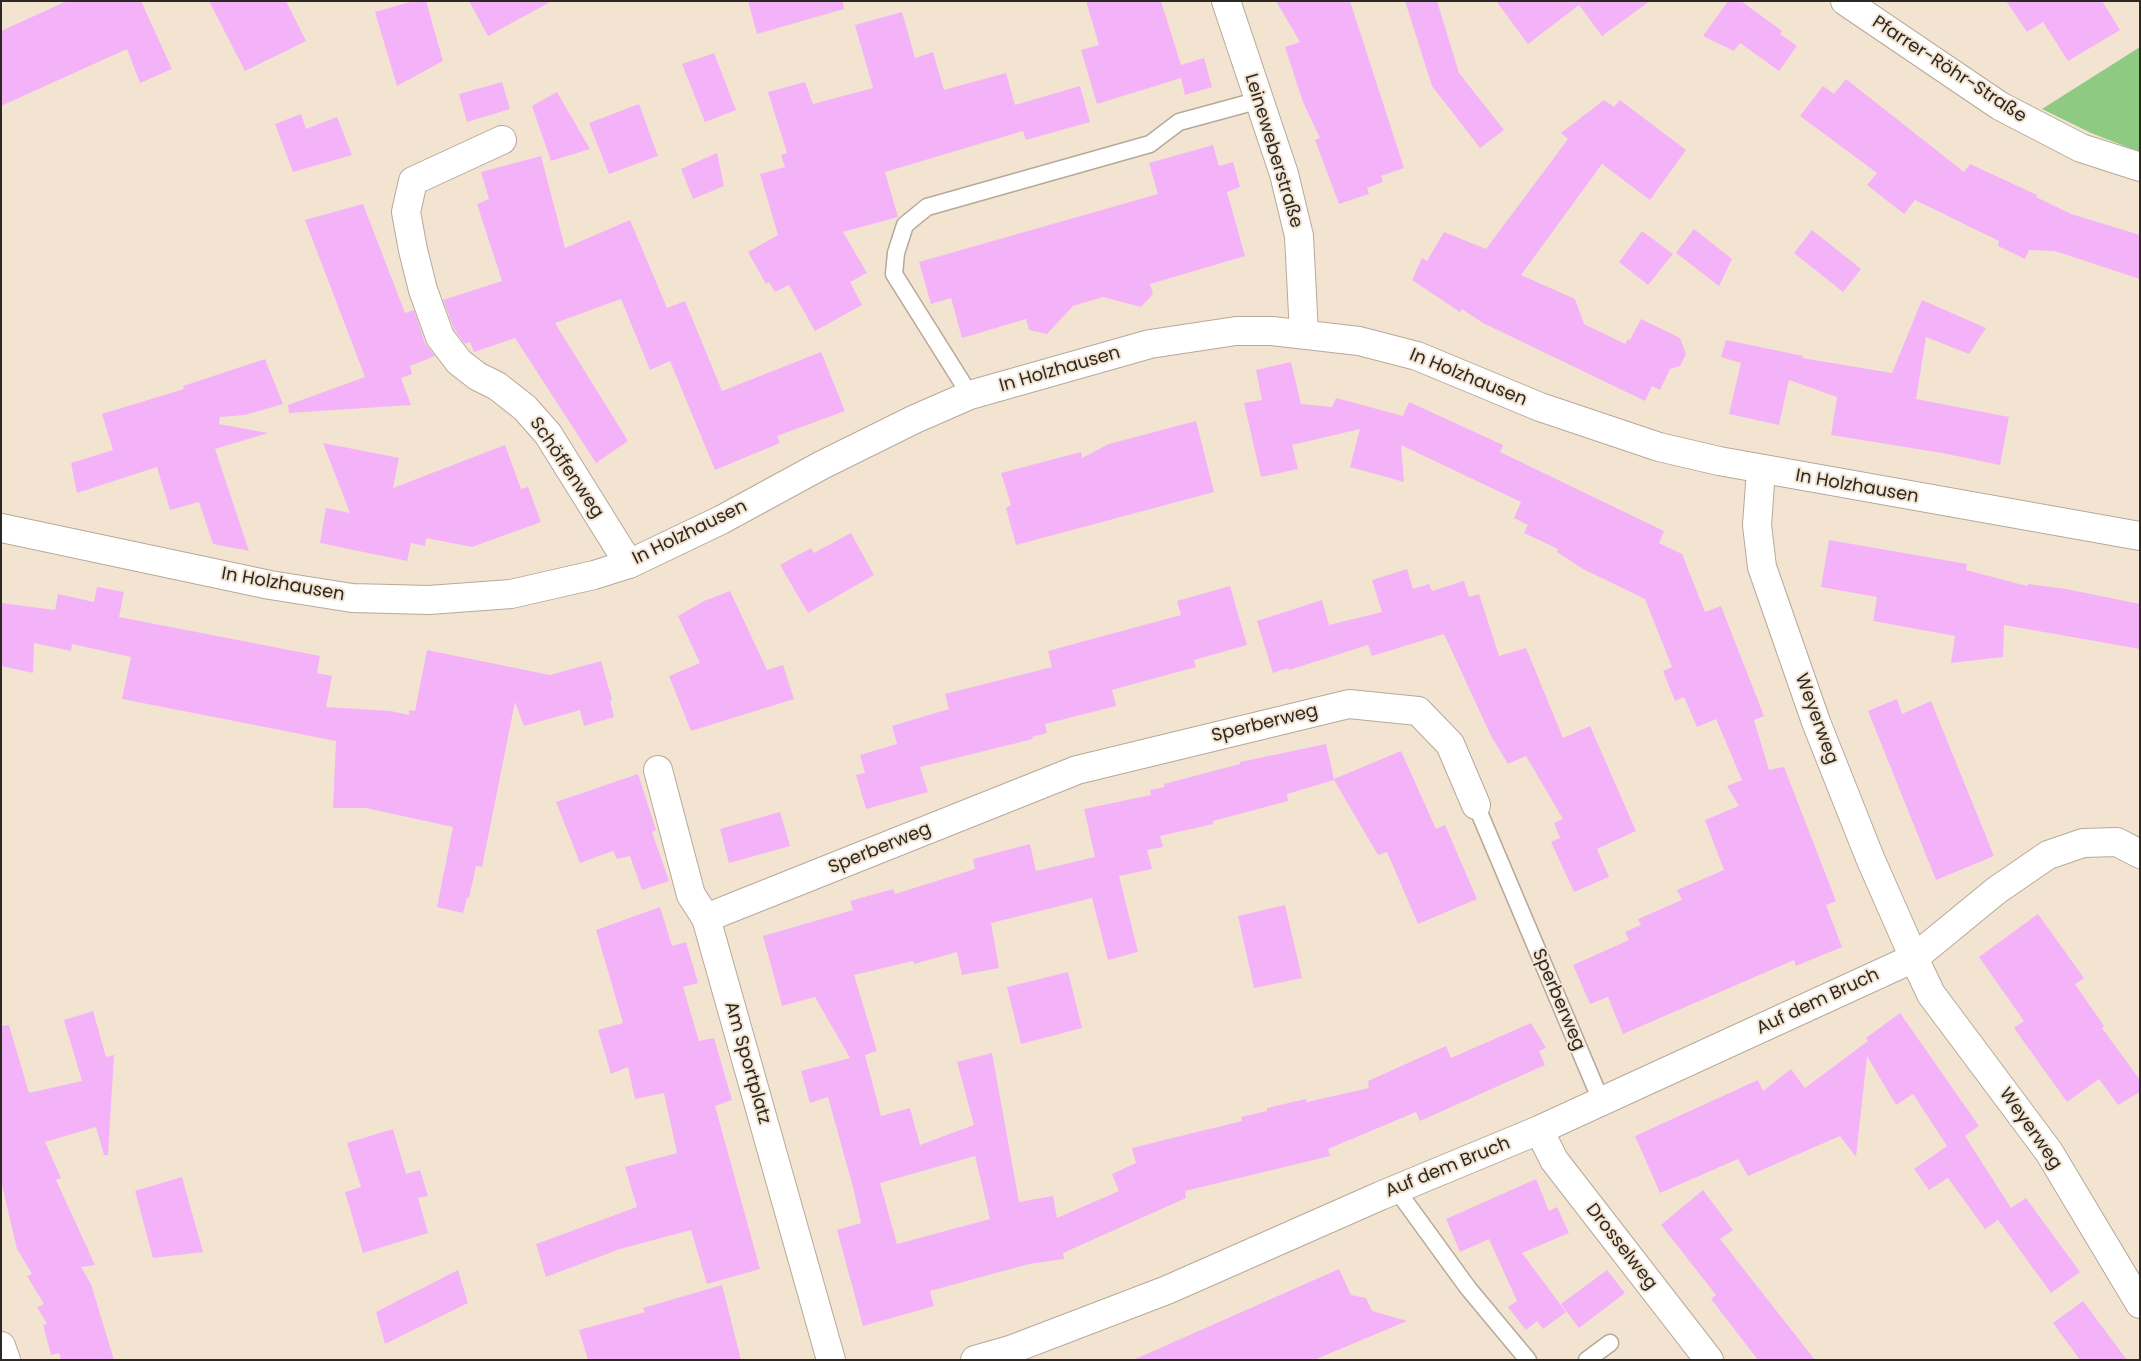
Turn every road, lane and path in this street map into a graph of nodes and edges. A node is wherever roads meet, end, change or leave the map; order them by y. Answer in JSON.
{"nodes":[{"id":1,"x":1226,"y":1,"type":"edge"},
{"id":2,"x":1845,"y":1,"type":"edge"},
{"id":3,"x":1260,"y":100,"type":"junction"},
{"id":4,"x":502,"y":140,"type":"dead end"},
{"id":5,"x":2140,"y":167,"type":"edge"},
{"id":6,"x":1304,"y":334,"type":"junction"},
{"id":7,"x":970,"y":395,"type":"junction"},
{"id":8,"x":1761,"y":470,"type":"junction"},
{"id":9,"x":1,"y":528,"type":"edge"},
{"id":10,"x":2140,"y":536,"type":"edge"},
{"id":11,"x":629,"y":564,"type":"junction"},
{"id":12,"x":658,"y":770,"type":"dead end"},
{"id":13,"x":1476,"y":805,"type":"joint"},
{"id":14,"x":2140,"y":854,"type":"edge"},
{"id":15,"x":706,"y":918,"type":"junction"},
{"id":16,"x":1914,"y":958,"type":"junction"},
{"id":17,"x":1602,"y":1103,"type":"junction"},
{"id":18,"x":1539,"y":1130,"type":"junction"},
{"id":19,"x":1396,"y":1189,"type":"junction"},
{"id":20,"x":2140,"y":1304,"type":"edge"},
{"id":21,"x":1610,"y":1343,"type":"dead end"},
{"id":22,"x":1,"y":1346,"type":"edge"},
{"id":23,"x":6,"y":1360,"type":"edge"},
{"id":24,"x":831,"y":1360,"type":"edge"},
{"id":25,"x":975,"y":1360,"type":"edge"},
{"id":26,"x":1528,"y":1360,"type":"edge"},
{"id":27,"x":1588,"y":1360,"type":"edge"},
{"id":28,"x":1709,"y":1360,"type":"edge"}],
"edges":[{"from":1,"to":3,"type":"street","name":"Leineweberstraße"},
{"from":2,"to":5,"type":"street","name":"Pfarrer-Röhr-Straße"},
{"from":3,"to":6,"type":"street","name":"Leineweberstraße"},
{"from":3,"to":7,"type":"lane"},
{"from":4,"to":11,"type":"street","name":"Schöffenweg"},
{"from":6,"to":7,"type":"street","name":"In Holzhausen"},
{"from":6,"to":8,"type":"street","name":"In Holzhausen"},
{"from":7,"to":11,"type":"street","name":"In Holzhausen"},
{"from":8,"to":10,"type":"street","name":"In Holzhausen"},
{"from":8,"to":16,"type":"street","name":"Weyerweg"},
{"from":9,"to":11,"type":"street","name":"In Holzhausen"},
{"from":12,"to":15,"type":"street","name":"Am Sportplatz"},
{"from":13,"to":15,"type":"street","name":"Sperberweg"},
{"from":13,"to":17,"type":"lane","name":"Sperberweg"},
{"from":14,"to":16,"type":"street"},
{"from":15,"to":24,"type":"street","name":"Am Sportplatz"},
{"from":16,"to":17,"type":"street","name":"Auf dem Bruch"},
{"from":16,"to":20,"type":"street","name":"Weyerweg"},
{"from":17,"to":18,"type":"street","name":"Auf dem Bruch"},
{"from":18,"to":19,"type":"street","name":"Auf dem Bruch"},
{"from":18,"to":28,"type":"street","name":"Drosselweg"},
{"from":19,"to":25,"type":"street","name":"Auf dem Bruch"},
{"from":19,"to":26,"type":"lane"},
{"from":21,"to":27,"type":"lane"},
{"from":22,"to":23,"type":"street"}]}
